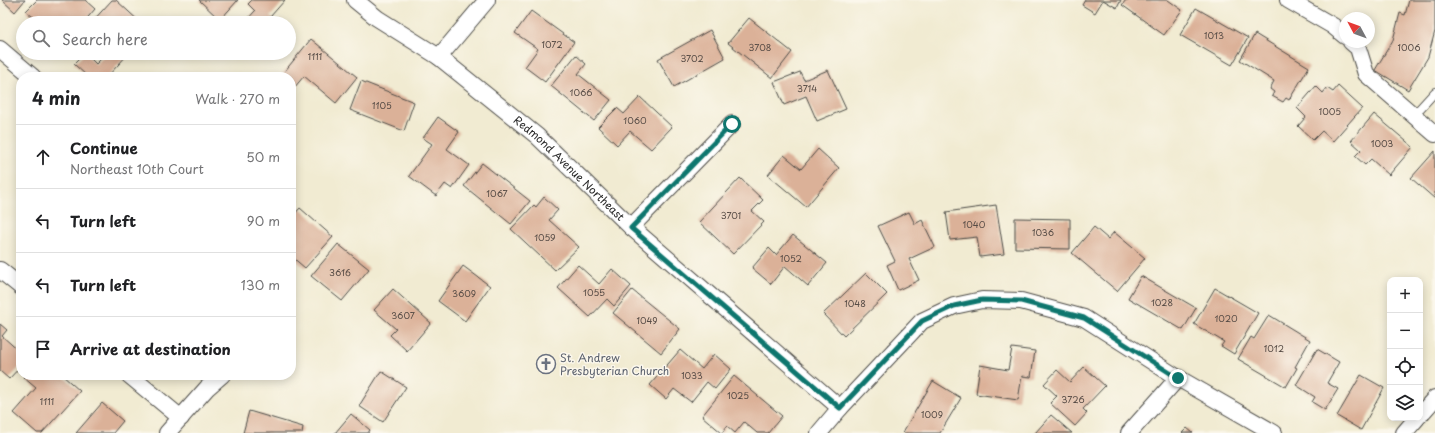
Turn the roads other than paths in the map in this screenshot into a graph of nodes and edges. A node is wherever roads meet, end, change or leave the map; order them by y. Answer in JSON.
{"nodes":[{"id":1,"x":355,"y":0,"type":"edge"},
{"id":2,"x":487,"y":0,"type":"edge"},
{"id":3,"x":1288,"y":0,"type":"edge"},
{"id":4,"x":1339,"y":31,"type":"edge"},
{"id":5,"x":1358,"y":48,"type":"edge"},
{"id":6,"x":0,"y":49,"type":"edge"},
{"id":7,"x":439,"y":58,"type":"junction"},
{"id":8,"x":27,"y":72,"type":"edge"},
{"id":9,"x":1435,"y":92,"type":"edge"},
{"id":10,"x":1414,"y":115,"type":"junction"},
{"id":11,"x":732,"y":124,"type":"dead end"},
{"id":12,"x":1435,"y":134,"type":"edge"},
{"id":13,"x":631,"y":228,"type":"junction"},
{"id":14,"x":0,"y":270,"type":"edge"},
{"id":15,"x":16,"y":283,"type":"edge"},
{"id":16,"x":1178,"y":378,"type":"junction"},
{"id":17,"x":135,"y":380,"type":"edge"},
{"id":18,"x":216,"y":380,"type":"edge"},
{"id":19,"x":1435,"y":398,"type":"edge"},
{"id":20,"x":840,"y":408,"type":"junction"},
{"id":21,"x":1423,"y":412,"type":"edge"},
{"id":22,"x":181,"y":418,"type":"junction"},
{"id":23,"x":1414,"y":421,"type":"edge"},
{"id":24,"x":167,"y":433,"type":"edge"},
{"id":25,"x":819,"y":433,"type":"edge"},
{"id":26,"x":1129,"y":433,"type":"edge"},
{"id":27,"x":1274,"y":433,"type":"edge"},
{"id":28,"x":1404,"y":433,"type":"edge"}],
"edges":[{"from":1,"to":7,"type":"street","name":"Redmond Avenue Northeast"},
{"from":2,"to":7,"type":"street"},
{"from":3,"to":4,"type":"street"},
{"from":5,"to":10,"type":"street"},
{"from":6,"to":8,"type":"street"},
{"from":7,"to":13,"type":"street","name":"Redmond Avenue Northeast"},
{"from":9,"to":10,"type":"lane"},
{"from":10,"to":12,"type":"street"},
{"from":11,"to":13,"type":"street"},
{"from":13,"to":20,"type":"street","name":"Redmond Avenue Northeast"},
{"from":14,"to":15,"type":"street"},
{"from":16,"to":20,"type":"street"},
{"from":16,"to":26,"type":"street"},
{"from":16,"to":27,"type":"street"},
{"from":17,"to":22,"type":"street"},
{"from":18,"to":22,"type":"street"},
{"from":19,"to":21,"type":"street"},
{"from":20,"to":25,"type":"street"},
{"from":22,"to":24,"type":"street"},
{"from":23,"to":28,"type":"street"}]}
